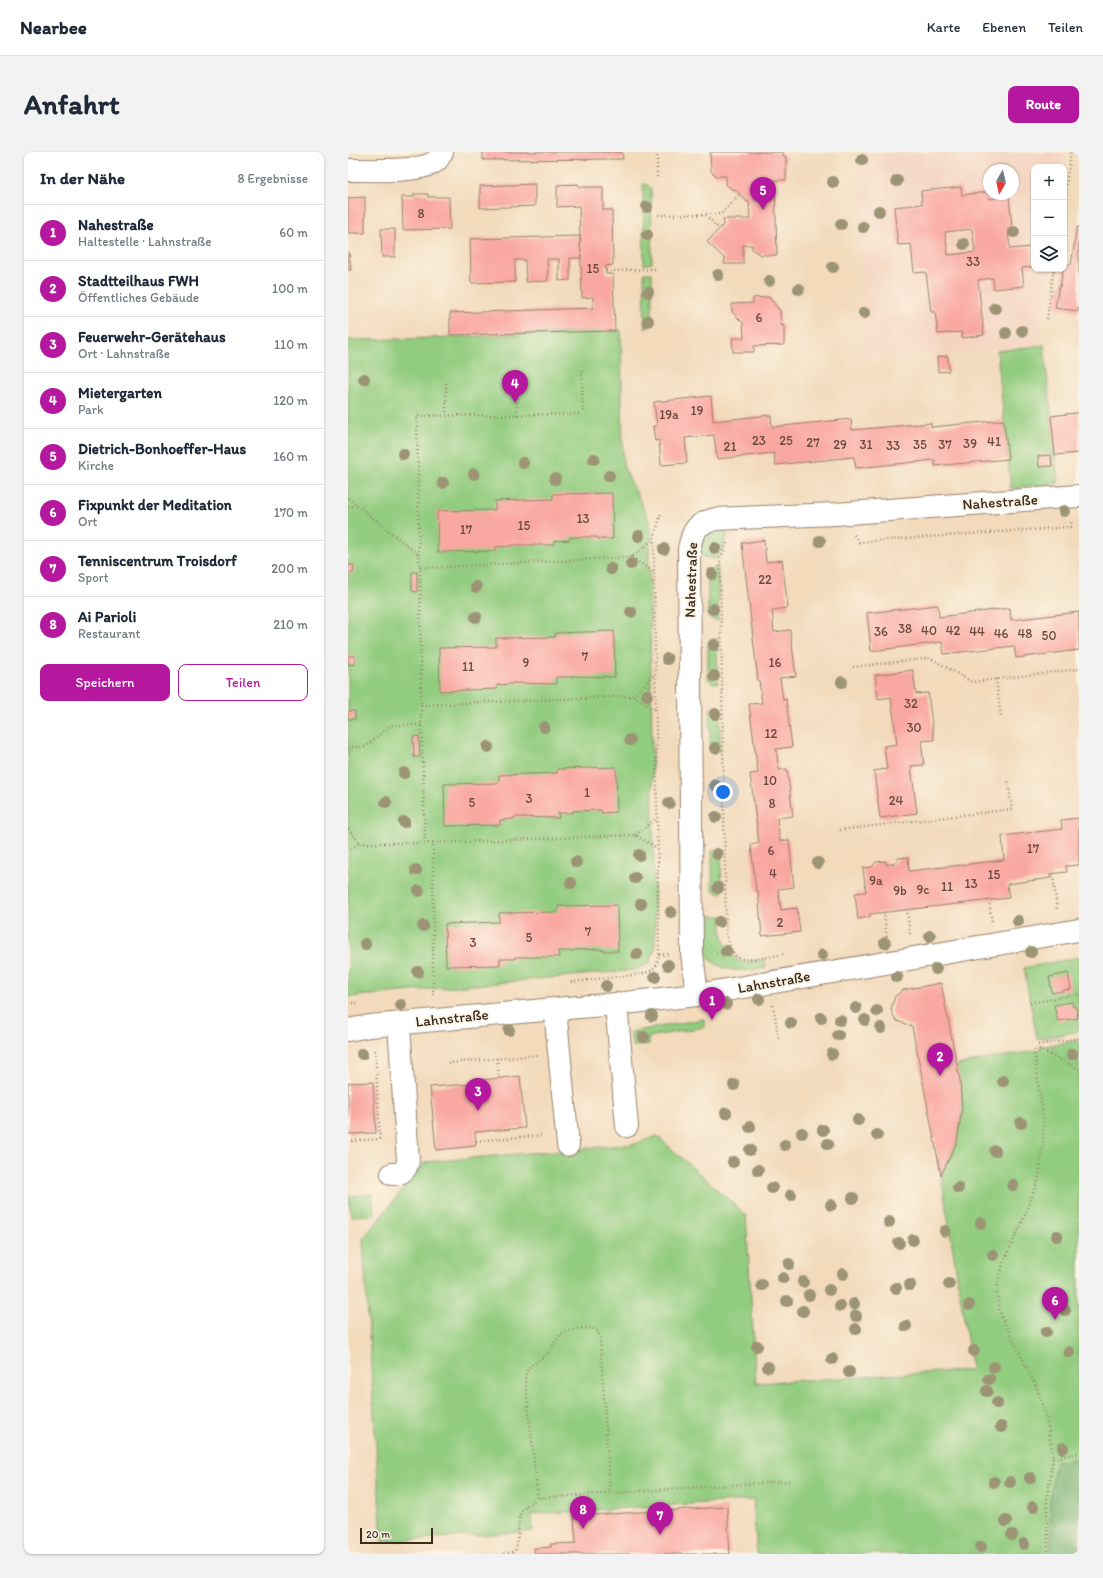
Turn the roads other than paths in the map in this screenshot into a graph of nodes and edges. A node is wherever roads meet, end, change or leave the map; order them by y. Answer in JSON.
{"nodes":[{"id":1,"x":442,"y":152,"type":"edge"},
{"id":2,"x":348,"y":170,"type":"edge"},
{"id":3,"x":1079,"y":496,"type":"edge"},
{"id":4,"x":1079,"y":930,"type":"edge"},
{"id":5,"x":697,"y":995,"type":"junction"},
{"id":6,"x":616,"y":1004,"type":"junction"},
{"id":7,"x":555,"y":1008,"type":"junction"},
{"id":8,"x":399,"y":1024,"type":"junction"},
{"id":9,"x":348,"y":1030,"type":"edge"},
{"id":10,"x":627,"y":1126,"type":"dead end"},
{"id":11,"x":567,"y":1139,"type":"road end"},
{"id":12,"x":392,"y":1174,"type":"dead end"}],
"edges":[{"from":1,"to":2,"type":"street"},
{"from":3,"to":5,"type":"street","name":"Nahestraße"},
{"from":4,"to":5,"type":"street","name":"Lahnstraße"},
{"from":5,"to":6,"type":"street","name":"Lahnstraße"},
{"from":6,"to":7,"type":"street","name":"Lahnstraße"},
{"from":6,"to":10,"type":"street"},
{"from":7,"to":8,"type":"street","name":"Lahnstraße"},
{"from":7,"to":11,"type":"street"},
{"from":8,"to":9,"type":"street","name":"Lahnstraße"},
{"from":8,"to":12,"type":"street"}]}
